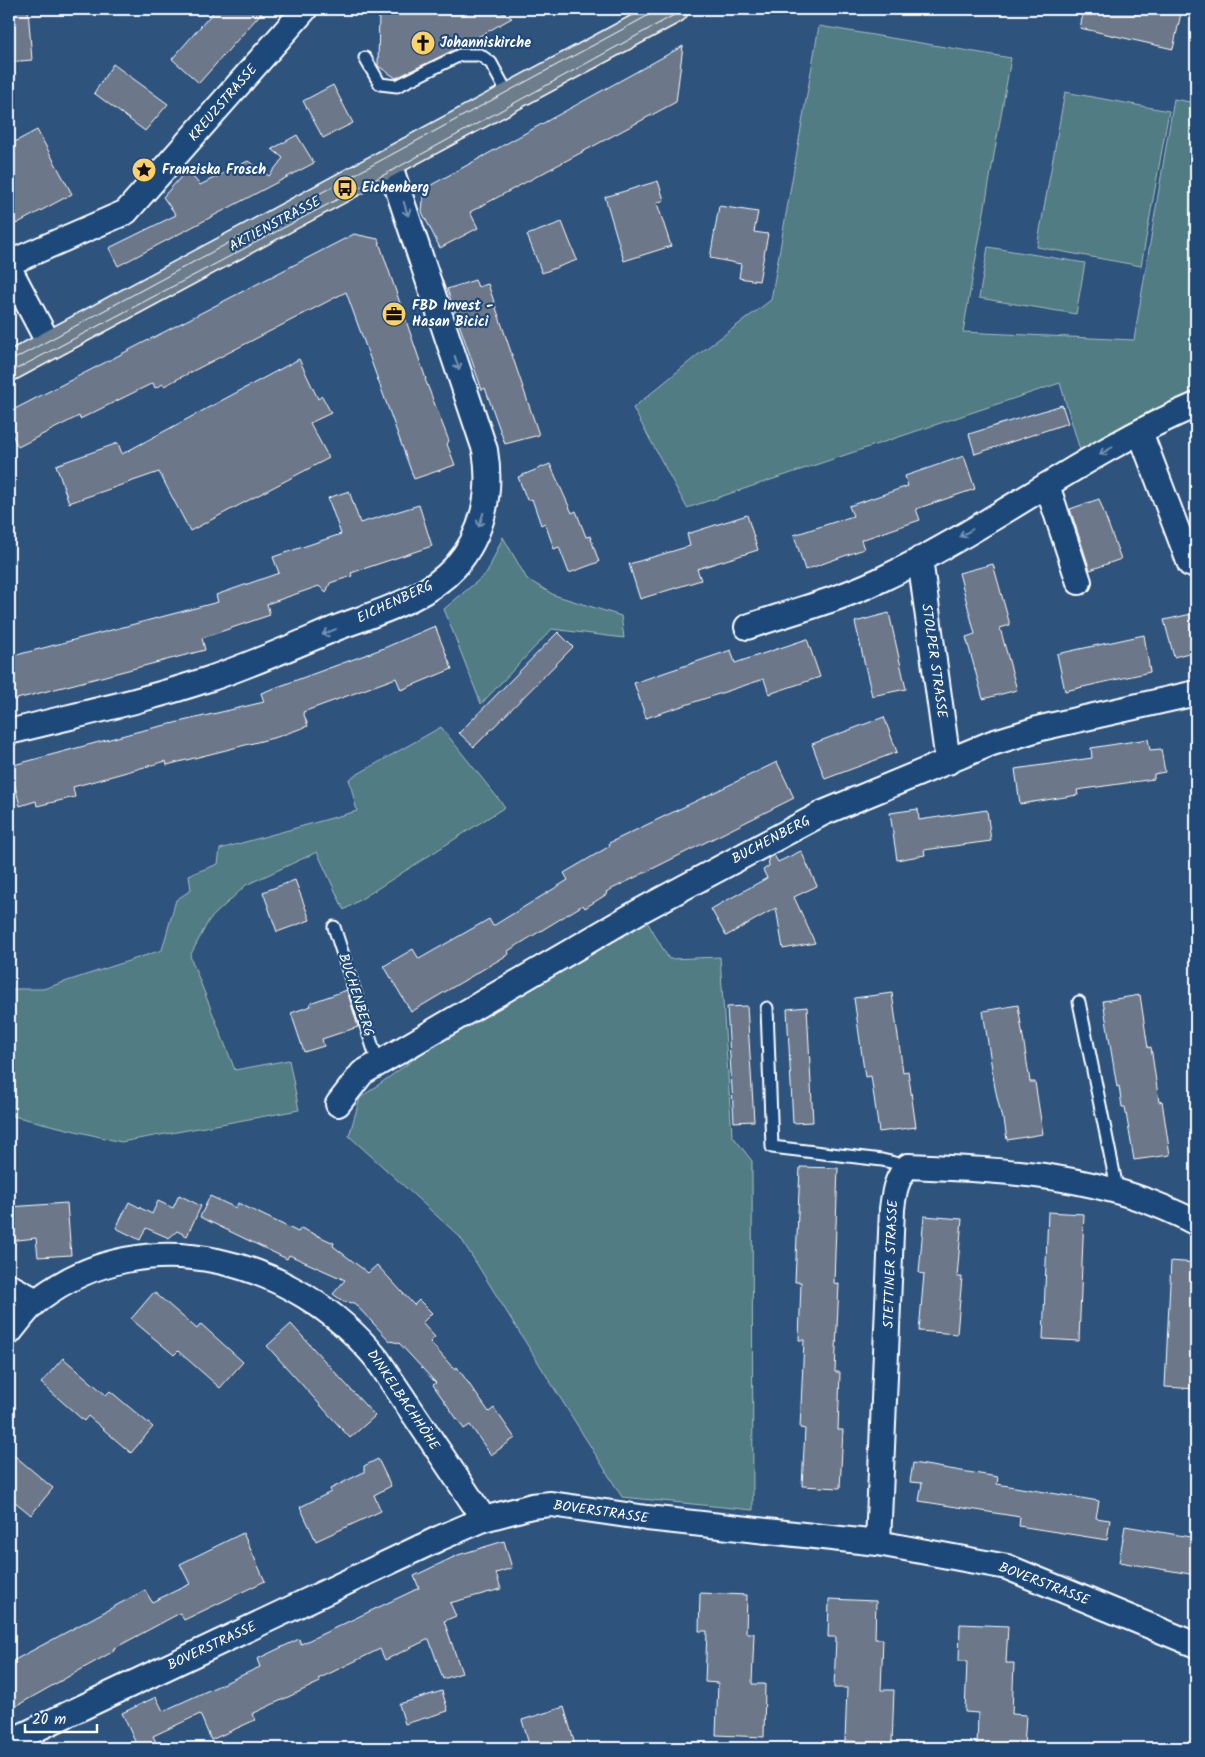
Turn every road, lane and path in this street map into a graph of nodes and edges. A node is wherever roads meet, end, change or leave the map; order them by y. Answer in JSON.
{"nodes":[{"id":1,"x":305,"y":9,"type":"edge"},
{"id":2,"x":674,"y":9,"type":"edge"},
{"id":3,"x":365,"y":58,"type":"dead end"},
{"id":4,"x":510,"y":98,"type":"junction"},
{"id":5,"x":390,"y":163,"type":"junction"},
{"id":6,"x":9,"y":263,"type":"edge"},
{"id":7,"x":9,"y":268,"type":"edge"},
{"id":8,"x":50,"y":346,"type":"junction"},
{"id":9,"x":9,"y":368,"type":"edge"},
{"id":10,"x":1196,"y":406,"type":"edge"},
{"id":11,"x":1140,"y":432,"type":"junction"},
{"id":12,"x":1047,"y":485,"type":"junction"},
{"id":13,"x":923,"y":557,"type":"junction"},
{"id":14,"x":1190,"y":564,"type":"dead end"},
{"id":15,"x":1079,"y":582,"type":"dead end"},
{"id":16,"x":747,"y":627,"type":"dead end"},
{"id":17,"x":1196,"y":693,"type":"edge"},
{"id":18,"x":9,"y":732,"type":"edge"},
{"id":19,"x":948,"y":762,"type":"junction"},
{"id":20,"x":334,"y":927,"type":"dead end"},
{"id":21,"x":1079,"y":1002,"type":"dead end"},
{"id":22,"x":767,"y":1008,"type":"dead end"},
{"id":23,"x":378,"y":1063,"type":"junction"},
{"id":24,"x":338,"y":1104,"type":"dead end"},
{"id":25,"x":908,"y":1166,"type":"junction"},
{"id":26,"x":1118,"y":1193,"type":"junction"},
{"id":27,"x":1196,"y":1223,"type":"edge"},
{"id":28,"x":9,"y":1286,"type":"edge"},
{"id":29,"x":37,"y":1301,"type":"junction"},
{"id":30,"x":9,"y":1333,"type":"edge"},
{"id":31,"x":484,"y":1520,"type":"junction"},
{"id":32,"x":878,"y":1543,"type":"junction"},
{"id":33,"x":1196,"y":1645,"type":"edge"},
{"id":34,"x":9,"y":1742,"type":"edge"}],
"edges":[{"from":1,"to":6,"type":"street","name":"KREUZSTRASSE"},
{"from":2,"to":4,"type":"main road","name":"AKTIENSTRASSE"},
{"from":3,"to":4,"type":"lane"},
{"from":4,"to":5,"type":"main road","name":"AKTIENSTRASSE"},
{"from":5,"to":8,"type":"main road","name":"AKTIENSTRASSE"},
{"from":5,"to":18,"type":"street","name":"EICHENBERG","one_way":true},
{"from":7,"to":8,"type":"street"},
{"from":8,"to":9,"type":"main road","name":"AKTIENSTRASSE"},
{"from":10,"to":11,"type":"street"},
{"from":11,"to":12,"type":"street","one_way":true},
{"from":11,"to":14,"type":"street"},
{"from":12,"to":13,"type":"street","one_way":true},
{"from":12,"to":15,"type":"street"},
{"from":13,"to":16,"type":"street"},
{"from":13,"to":19,"type":"street","name":"STOLPER STRASSE"},
{"from":17,"to":19,"type":"street","name":"BUCHENBERG"},
{"from":19,"to":23,"type":"street","name":"BUCHENBERG"},
{"from":20,"to":23,"type":"lane","name":"BUCHENBERG"},
{"from":21,"to":26,"type":"lane"},
{"from":22,"to":25,"type":"lane"},
{"from":23,"to":24,"type":"street","name":"BUCHENBERG"},
{"from":25,"to":26,"type":"street"},
{"from":25,"to":32,"type":"street","name":"STETTINER STRASSE"},
{"from":26,"to":27,"type":"street"},
{"from":28,"to":29,"type":"street"},
{"from":29,"to":30,"type":"street","name":"DINKELBACHHÖHE"},
{"from":29,"to":31,"type":"street","name":"DINKELBACHHÖHE"},
{"from":31,"to":32,"type":"street","name":"BOVERSTRASSE"},
{"from":31,"to":34,"type":"street","name":"BOVERSTRASSE"},
{"from":32,"to":33,"type":"street","name":"BOVERSTRASSE"}]}
